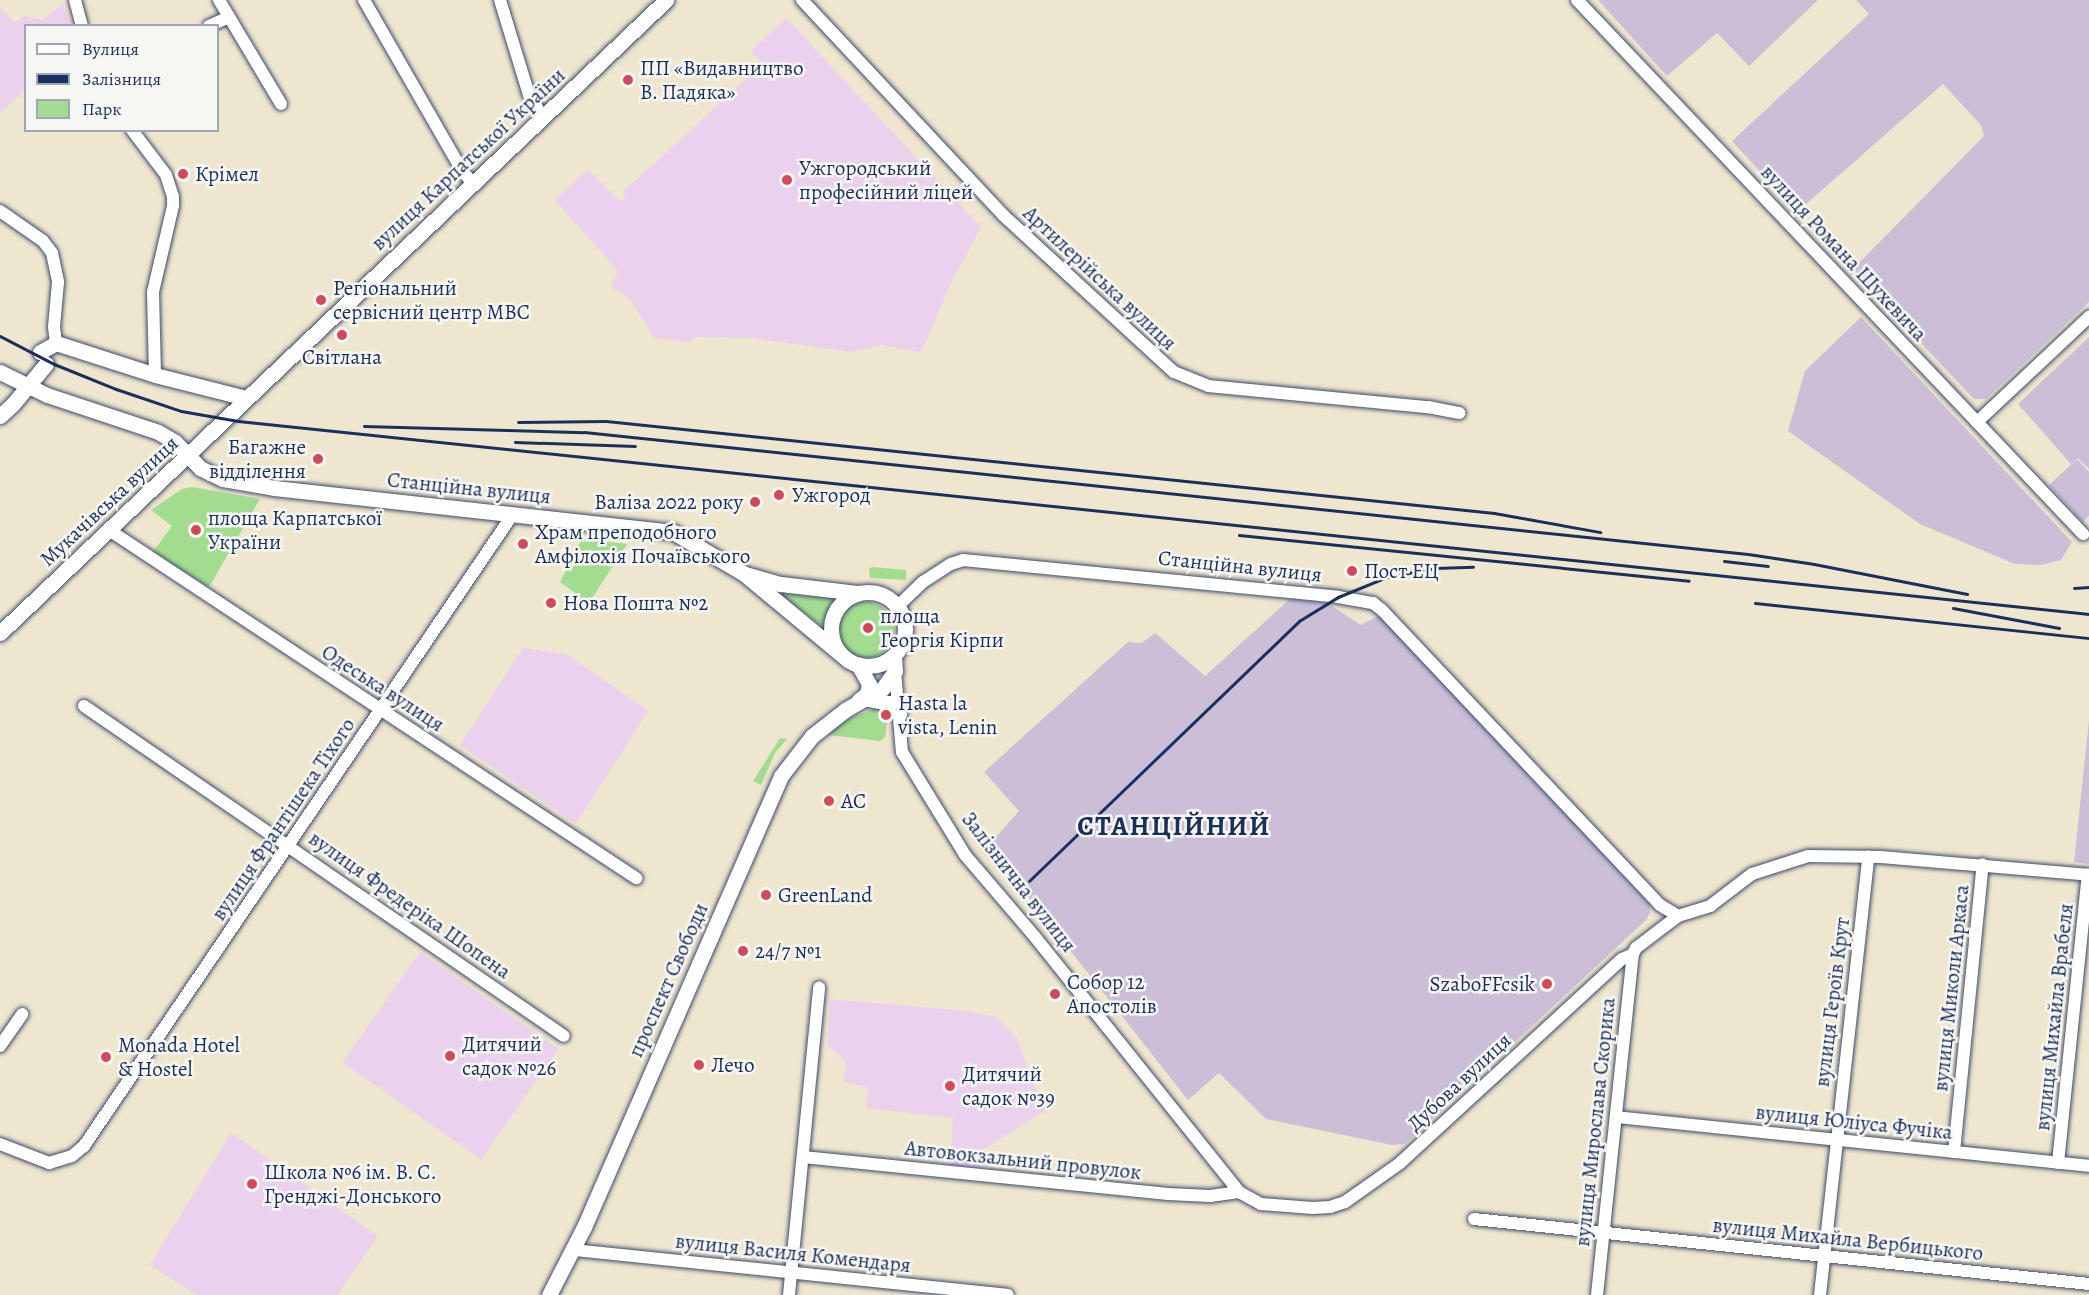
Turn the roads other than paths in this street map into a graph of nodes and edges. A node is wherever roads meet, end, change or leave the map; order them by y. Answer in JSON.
{"nodes":[{"id":1,"x":75,"y":0,"type":"edge"},
{"id":2,"x":219,"y":0,"type":"edge"},
{"id":3,"x":364,"y":0,"type":"edge"},
{"id":4,"x":500,"y":0,"type":"edge"},
{"id":5,"x":666,"y":0,"type":"edge"},
{"id":6,"x":802,"y":0,"type":"edge"},
{"id":7,"x":1577,"y":0,"type":"edge"},
{"id":8,"x":229,"y":17,"type":"junction"},
{"id":9,"x":81,"y":24,"type":"edge"},
{"id":10,"x":214,"y":24,"type":"edge"},
{"id":11,"x":282,"y":104,"type":"dead end"},
{"id":12,"x":543,"y":117,"type":"junction"},
{"id":13,"x":134,"y":132,"type":"edge"},
{"id":14,"x":473,"y":183,"type":"junction"},
{"id":15,"x":0,"y":211,"type":"edge"},
{"id":16,"x":2089,"y":317,"type":"edge"},
{"id":17,"x":42,"y":360,"type":"junction"},
{"id":18,"x":0,"y":372,"type":"edge"},
{"id":19,"x":155,"y":375,"type":"junction"},
{"id":20,"x":246,"y":398,"type":"junction"},
{"id":21,"x":1460,"y":413,"type":"dead end"},
{"id":22,"x":0,"y":416,"type":"edge"},
{"id":23,"x":1977,"y":422,"type":"junction"},
{"id":24,"x":188,"y":456,"type":"junction"},
{"id":25,"x":513,"y":514,"type":"junction"},
{"id":26,"x":109,"y":530,"type":"junction"},
{"id":27,"x":2083,"y":534,"type":"dead end"},
{"id":28,"x":742,"y":573,"type":"junction"},
{"id":29,"x":858,"y":593,"type":"junction"},
{"id":30,"x":898,"y":606,"type":"junction"},
{"id":31,"x":0,"y":633,"type":"edge"},
{"id":32,"x":838,"y":652,"type":"junction"},
{"id":33,"x":895,"y":664,"type":"junction"},
{"id":34,"x":859,"y":666,"type":"junction"},
{"id":35,"x":862,"y":701,"type":"junction"},
{"id":36,"x":84,"y":706,"type":"dead end"},
{"id":37,"x":381,"y":710,"type":"junction"},
{"id":38,"x":899,"y":714,"type":"junction"},
{"id":39,"x":289,"y":844,"type":"junction"},
{"id":40,"x":1868,"y":857,"type":"junction"},
{"id":41,"x":1983,"y":864,"type":"junction"},
{"id":42,"x":2088,"y":875,"type":"edge"},
{"id":43,"x":636,"y":878,"type":"dead end"},
{"id":44,"x":1678,"y":916,"type":"junction"},
{"id":45,"x":1633,"y":954,"type":"junction"},
{"id":46,"x":819,"y":987,"type":"dead end"},
{"id":47,"x":22,"y":1014,"type":"dead end"},
{"id":48,"x":564,"y":1036,"type":"dead end"},
{"id":49,"x":0,"y":1046,"type":"edge"},
{"id":50,"x":1616,"y":1117,"type":"junction"},
{"id":51,"x":1836,"y":1140,"type":"junction"},
{"id":52,"x":0,"y":1144,"type":"edge"},
{"id":53,"x":1954,"y":1152,"type":"junction"},
{"id":54,"x":803,"y":1157,"type":"junction"},
{"id":55,"x":2058,"y":1163,"type":"junction"},
{"id":56,"x":2089,"y":1166,"type":"edge"},
{"id":57,"x":1239,"y":1192,"type":"junction"},
{"id":58,"x":1474,"y":1219,"type":"dead end"},
{"id":59,"x":1603,"y":1233,"type":"junction"},
{"id":60,"x":574,"y":1250,"type":"junction"},
{"id":61,"x":1824,"y":1256,"type":"junction"},
{"id":62,"x":791,"y":1272,"type":"junction"},
{"id":63,"x":2089,"y":1284,"type":"edge"},
{"id":64,"x":549,"y":1295,"type":"edge"},
{"id":65,"x":789,"y":1295,"type":"edge"},
{"id":66,"x":1008,"y":1295,"type":"edge"},
{"id":67,"x":1597,"y":1295,"type":"edge"},
{"id":68,"x":1820,"y":1295,"type":"edge"}],
"edges":[{"from":1,"to":9,"type":"street"},
{"from":2,"to":8,"type":"street"},
{"from":3,"to":14,"type":"street"},
{"from":4,"to":12,"type":"street"},
{"from":5,"to":12,"type":"main road","name":"вулиця Карпатської України"},
{"from":6,"to":21,"type":"street","name":"Артилерійська вулиця"},
{"from":7,"to":23,"type":"street","name":"вулиця Романа Шухевича"},
{"from":8,"to":10,"type":"street"},
{"from":8,"to":11,"type":"street"},
{"from":12,"to":14,"type":"main road","name":"вулиця Карпатської України"},
{"from":13,"to":19,"type":"street"},
{"from":14,"to":20,"type":"main road","name":"вулиця Карпатської України"},
{"from":15,"to":17,"type":"street"},
{"from":16,"to":23,"type":"street"},
{"from":17,"to":18,"type":"main road"},
{"from":17,"to":19,"type":"main road"},
{"from":17,"to":22,"type":"main road"},
{"from":17,"to":24,"type":"main road","name":"Станційна вулиця"},
{"from":19,"to":20,"type":"main road"},
{"from":20,"to":24,"type":"main road","name":"Мукачівська вулиця"},
{"from":23,"to":27,"type":"street","name":"вулиця Романа Шухевича"},
{"from":24,"to":25,"type":"main road","name":"Станційна вулиця"},
{"from":24,"to":26,"type":"main road","name":"Мукачівська вулиця"},
{"from":25,"to":28,"type":"main road","name":"Станційна вулиця"},
{"from":25,"to":37,"type":"street","name":"вулиця Франтішека Тіхого"},
{"from":26,"to":31,"type":"main road","name":"Мукачівська вулиця"},
{"from":26,"to":37,"type":"street","name":"Одеська вулиця"},
{"from":28,"to":29,"type":"main road","name":"Станційна вулиця"},
{"from":28,"to":32,"type":"main road","name":"Станційна вулиця"},
{"from":29,"to":30,"type":"main road"},
{"from":29,"to":32,"type":"main road"},
{"from":30,"to":33,"type":"main road"},
{"from":30,"to":44,"type":"street","name":"Станційна вулиця"},
{"from":32,"to":34,"type":"main road"},
{"from":33,"to":34,"type":"main road"},
{"from":33,"to":35,"type":"main road","name":"проспект Свободи"},
{"from":33,"to":38,"type":"street","name":"Залізнична вулиця"},
{"from":34,"to":35,"type":"main road","name":"проспект Свободи"},
{"from":35,"to":38,"type":"main road"},
{"from":35,"to":60,"type":"main road","name":"проспект Свободи"},
{"from":36,"to":39,"type":"street","name":"вулиця Фредеріка Шопена"},
{"from":37,"to":39,"type":"street","name":"вулиця Франтішека Тіхого"},
{"from":37,"to":43,"type":"street","name":"Одеська вулиця"},
{"from":38,"to":57,"type":"street","name":"Залізнична вулиця"},
{"from":39,"to":48,"type":"street","name":"вулиця Фредеріка Шопена"},
{"from":39,"to":52,"type":"street","name":"вулиця Франтішека Тіхого"},
{"from":40,"to":41,"type":"street","name":"Дубова вулиця"},
{"from":40,"to":44,"type":"street","name":"Дубова вулиця"},
{"from":40,"to":51,"type":"street","name":"вулиця Героїв Крут"},
{"from":41,"to":42,"type":"street","name":"Дубова вулиця"},
{"from":41,"to":53,"type":"street","name":"вулиця Миколи Аркаса"},
{"from":42,"to":55,"type":"street","name":"вулиця Михайла Врабеля"},
{"from":44,"to":45,"type":"street","name":"Дубова вулиця"},
{"from":45,"to":50,"type":"street","name":"вулиця Мирослава Скорика"},
{"from":45,"to":57,"type":"street","name":"Дубова вулиця"},
{"from":46,"to":54,"type":"street"},
{"from":47,"to":49,"type":"street"},
{"from":50,"to":51,"type":"street","name":"вулиця Юліуса Фучіка"},
{"from":50,"to":59,"type":"street","name":"вулиця Мирослава Скорика"},
{"from":51,"to":53,"type":"street","name":"вулиця Юліуса Фучіка"},
{"from":51,"to":61,"type":"street","name":"вулиця Героїв Крут"},
{"from":53,"to":55,"type":"street","name":"вулиця Юліуса Фучіка"},
{"from":54,"to":57,"type":"street","name":"Автовокзальний провулок"},
{"from":54,"to":62,"type":"street"},
{"from":55,"to":56,"type":"street","name":"вулиця Юліуса Фучіка"},
{"from":58,"to":59,"type":"street","name":"вулиця Михайла Вербицького"},
{"from":59,"to":61,"type":"street","name":"вулиця Михайла Вербицького"},
{"from":59,"to":67,"type":"street","name":"вулиця Мирослава Скорика"},
{"from":60,"to":62,"type":"street","name":"вулиця Василя Комендаря"},
{"from":60,"to":64,"type":"main road","name":"проспект Свободи"},
{"from":61,"to":63,"type":"street","name":"вулиця Михайла Вербицького"},
{"from":61,"to":68,"type":"street","name":"вулиця Героїв Крут"},
{"from":62,"to":65,"type":"street"},
{"from":62,"to":66,"type":"street","name":"вулиця Василя Комендаря"}]}
